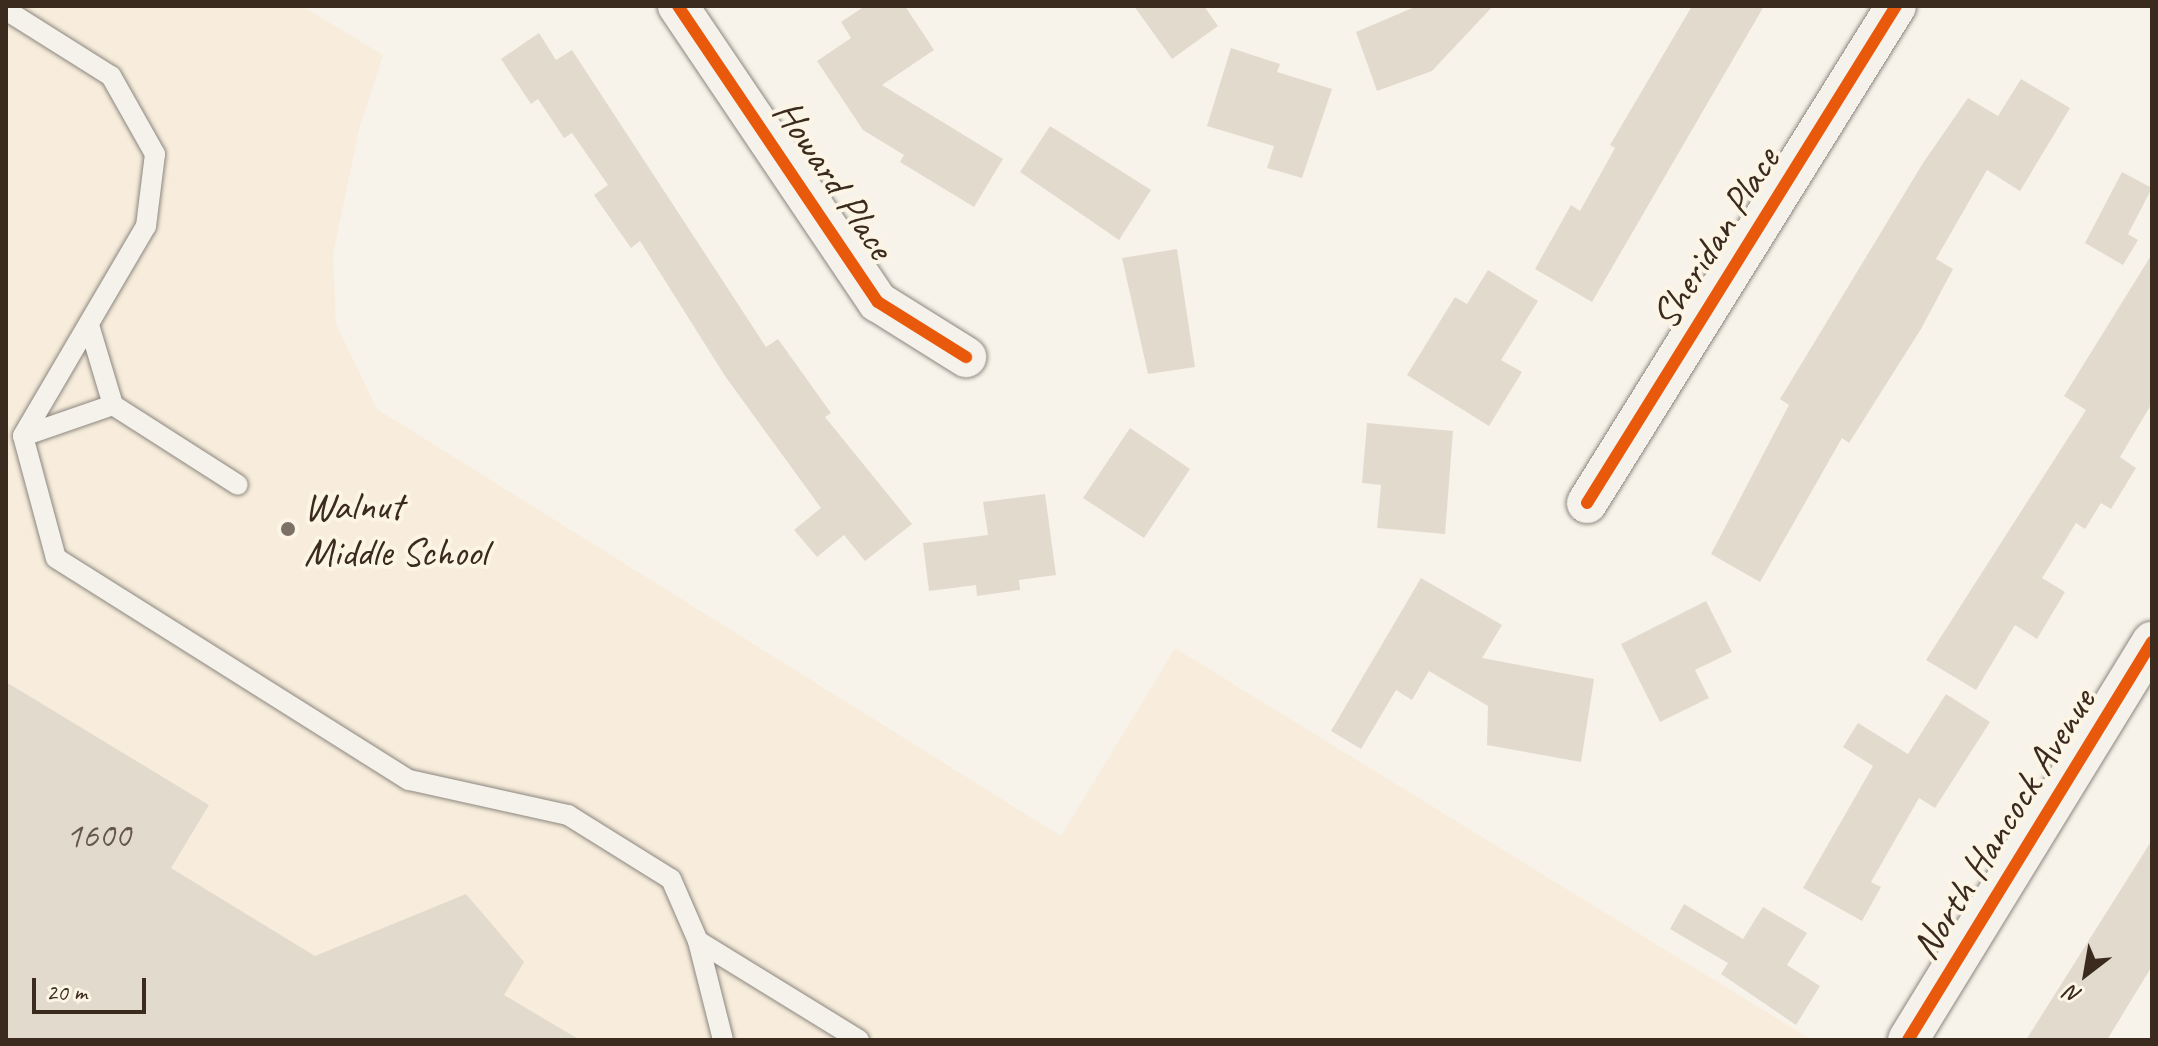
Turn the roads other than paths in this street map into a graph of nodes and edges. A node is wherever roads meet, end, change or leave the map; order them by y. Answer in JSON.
{"nodes":[{"id":1,"x":678,"y":6,"type":"edge"},
{"id":2,"x":1896,"y":6,"type":"edge"},
{"id":3,"x":6,"y":10,"type":"edge"},
{"id":4,"x":89,"y":325,"type":"junction"},
{"id":5,"x":966,"y":357,"type":"dead end"},
{"id":6,"x":113,"y":405,"type":"junction"},
{"id":7,"x":23,"y":436,"type":"junction"},
{"id":8,"x":238,"y":485,"type":"dead end"},
{"id":9,"x":1587,"y":503,"type":"dead end"},
{"id":10,"x":2152,"y":642,"type":"edge"},
{"id":11,"x":698,"y":941,"type":"junction"},
{"id":12,"x":723,"y":1040,"type":"edge"},
{"id":13,"x":859,"y":1040,"type":"edge"},
{"id":14,"x":1908,"y":1040,"type":"edge"}],
"edges":[{"from":1,"to":5,"type":"street","name":"Howard Place"},
{"from":2,"to":9,"type":"street","name":"Sheridan Place"},
{"from":3,"to":4,"type":"lane"},
{"from":4,"to":6,"type":"lane"},
{"from":4,"to":7,"type":"lane"},
{"from":6,"to":7,"type":"lane"},
{"from":6,"to":8,"type":"lane"},
{"from":7,"to":11,"type":"lane"},
{"from":10,"to":14,"type":"street","name":"North Hancock Avenue"},
{"from":11,"to":12,"type":"lane"},
{"from":11,"to":13,"type":"lane"}]}
